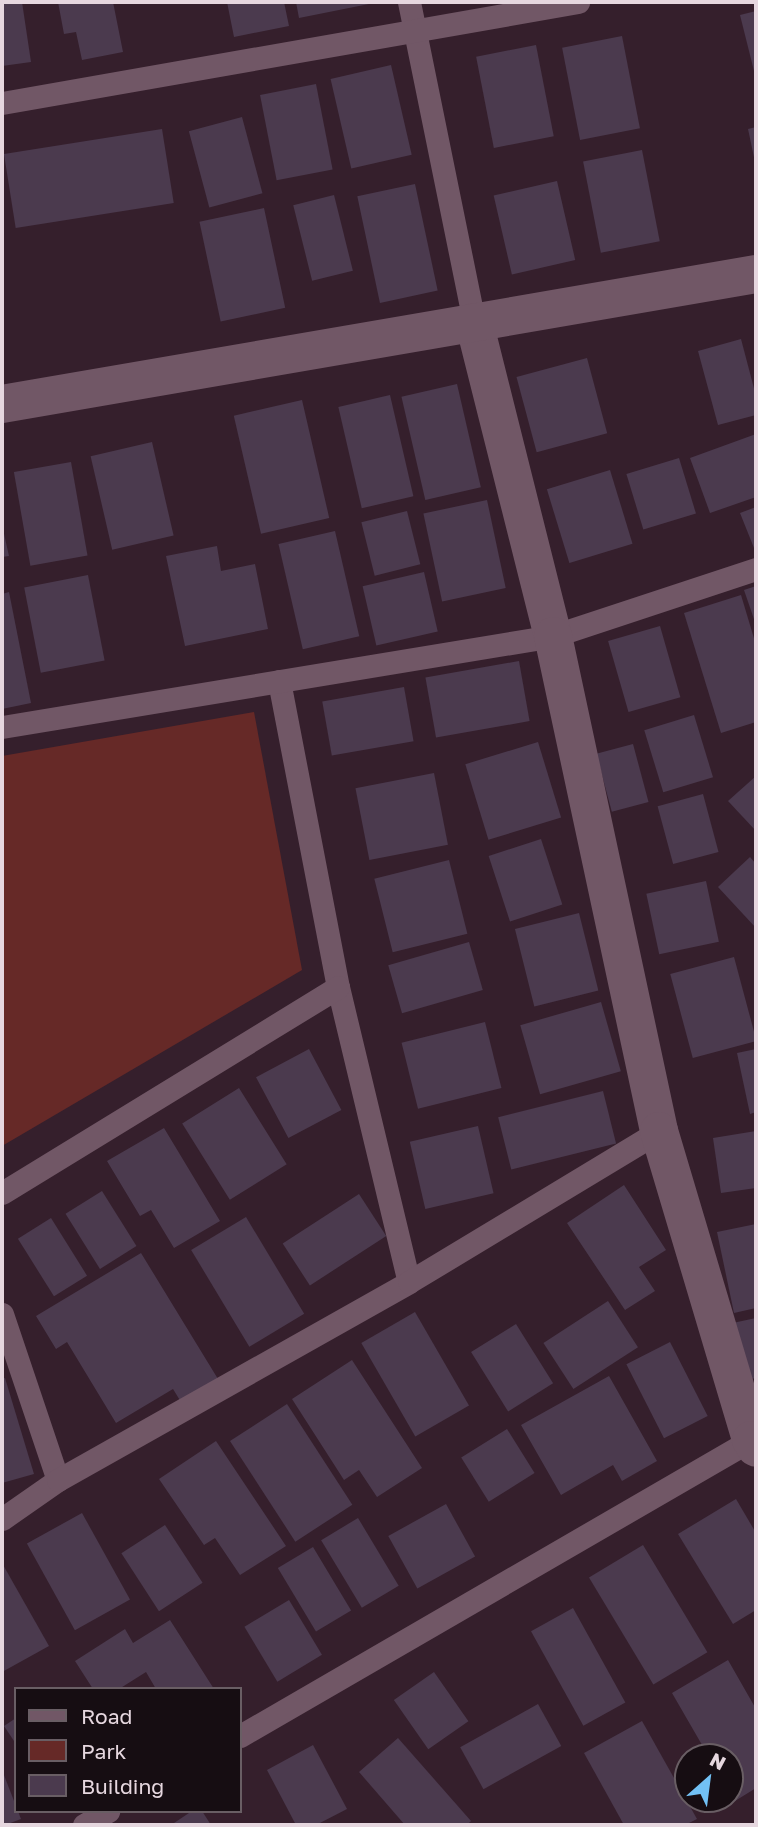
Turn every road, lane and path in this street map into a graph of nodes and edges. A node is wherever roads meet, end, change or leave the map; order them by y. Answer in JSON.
{"nodes":[{"id":1,"x":409,"y":2,"type":"edge"},
{"id":2,"x":578,"y":2,"type":"edge"},
{"id":3,"x":416,"y":30,"type":"junction"},
{"id":4,"x":2,"y":103,"type":"edge"},
{"id":5,"x":756,"y":274,"type":"edge"},
{"id":6,"x":474,"y":322,"type":"junction"},
{"id":7,"x":2,"y":404,"type":"edge"},
{"id":8,"x":756,"y":569,"type":"edge"},
{"id":9,"x":553,"y":636,"type":"junction"},
{"id":10,"x":279,"y":681,"type":"junction"},
{"id":11,"x":2,"y":727,"type":"edge"},
{"id":12,"x":338,"y":987,"type":"junction"},
{"id":13,"x":659,"y":1131,"type":"junction"},
{"id":14,"x":2,"y":1193,"type":"edge"},
{"id":15,"x":410,"y":1282,"type":"junction"},
{"id":16,"x":2,"y":1314,"type":"edge"},
{"id":17,"x":754,"y":1441,"type":"edge"},
{"id":18,"x":58,"y":1480,"type":"junction"},
{"id":19,"x":2,"y":1519,"type":"edge"},
{"id":20,"x":242,"y":1735,"type":"edge"},
{"id":21,"x":105,"y":1813,"type":"edge"},
{"id":22,"x":84,"y":1825,"type":"edge"}],
"edges":[{"from":1,"to":3,"type":"lane"},
{"from":2,"to":3,"type":"lane"},
{"from":3,"to":4,"type":"lane"},
{"from":3,"to":6,"type":"lane"},
{"from":5,"to":6,"type":"street"},
{"from":6,"to":7,"type":"street"},
{"from":6,"to":9,"type":"street"},
{"from":8,"to":9,"type":"lane"},
{"from":9,"to":10,"type":"lane"},
{"from":9,"to":13,"type":"street"},
{"from":10,"to":11,"type":"lane"},
{"from":10,"to":12,"type":"lane"},
{"from":12,"to":14,"type":"lane"},
{"from":12,"to":15,"type":"lane"},
{"from":13,"to":15,"type":"lane"},
{"from":13,"to":17,"type":"street"},
{"from":15,"to":18,"type":"lane"},
{"from":16,"to":18,"type":"lane"},
{"from":17,"to":20,"type":"lane"},
{"from":18,"to":19,"type":"lane"},
{"from":21,"to":22,"type":"lane"}]}
